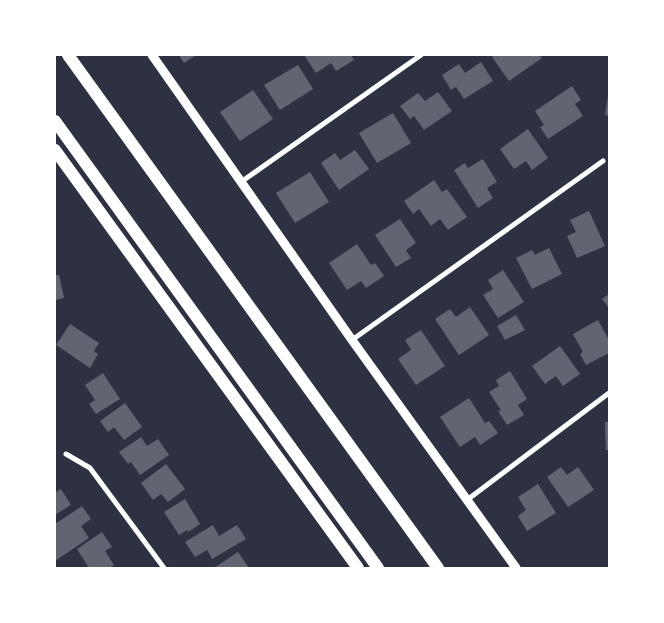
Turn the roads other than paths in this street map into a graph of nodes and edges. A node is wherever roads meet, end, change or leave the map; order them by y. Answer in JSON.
{"nodes":[{"id":1,"x":68,"y":55,"type":"edge"},
{"id":2,"x":152,"y":55,"type":"edge"},
{"id":3,"x":421,"y":55,"type":"edge"},
{"id":4,"x":55,"y":121,"type":"edge"},
{"id":5,"x":55,"y":150,"type":"edge"},
{"id":6,"x":603,"y":161,"type":"dead end"},
{"id":7,"x":241,"y":182,"type":"junction"},
{"id":8,"x":352,"y":340,"type":"junction"},
{"id":9,"x":609,"y":394,"type":"edge"},
{"id":10,"x":66,"y":454,"type":"dead end"},
{"id":11,"x":467,"y":500,"type":"junction"},
{"id":12,"x":164,"y":568,"type":"edge"},
{"id":13,"x":358,"y":568,"type":"edge"},
{"id":14,"x":378,"y":568,"type":"edge"},
{"id":15,"x":438,"y":568,"type":"edge"},
{"id":16,"x":516,"y":568,"type":"edge"}],
"edges":[{"from":1,"to":15,"type":"highway"},
{"from":2,"to":7,"type":"street"},
{"from":3,"to":7,"type":"street"},
{"from":4,"to":14,"type":"highway"},
{"from":5,"to":13,"type":"highway"},
{"from":6,"to":8,"type":"street"},
{"from":7,"to":8,"type":"street"},
{"from":8,"to":11,"type":"street"},
{"from":9,"to":11,"type":"street"},
{"from":10,"to":12,"type":"street"},
{"from":11,"to":16,"type":"street"}]}
